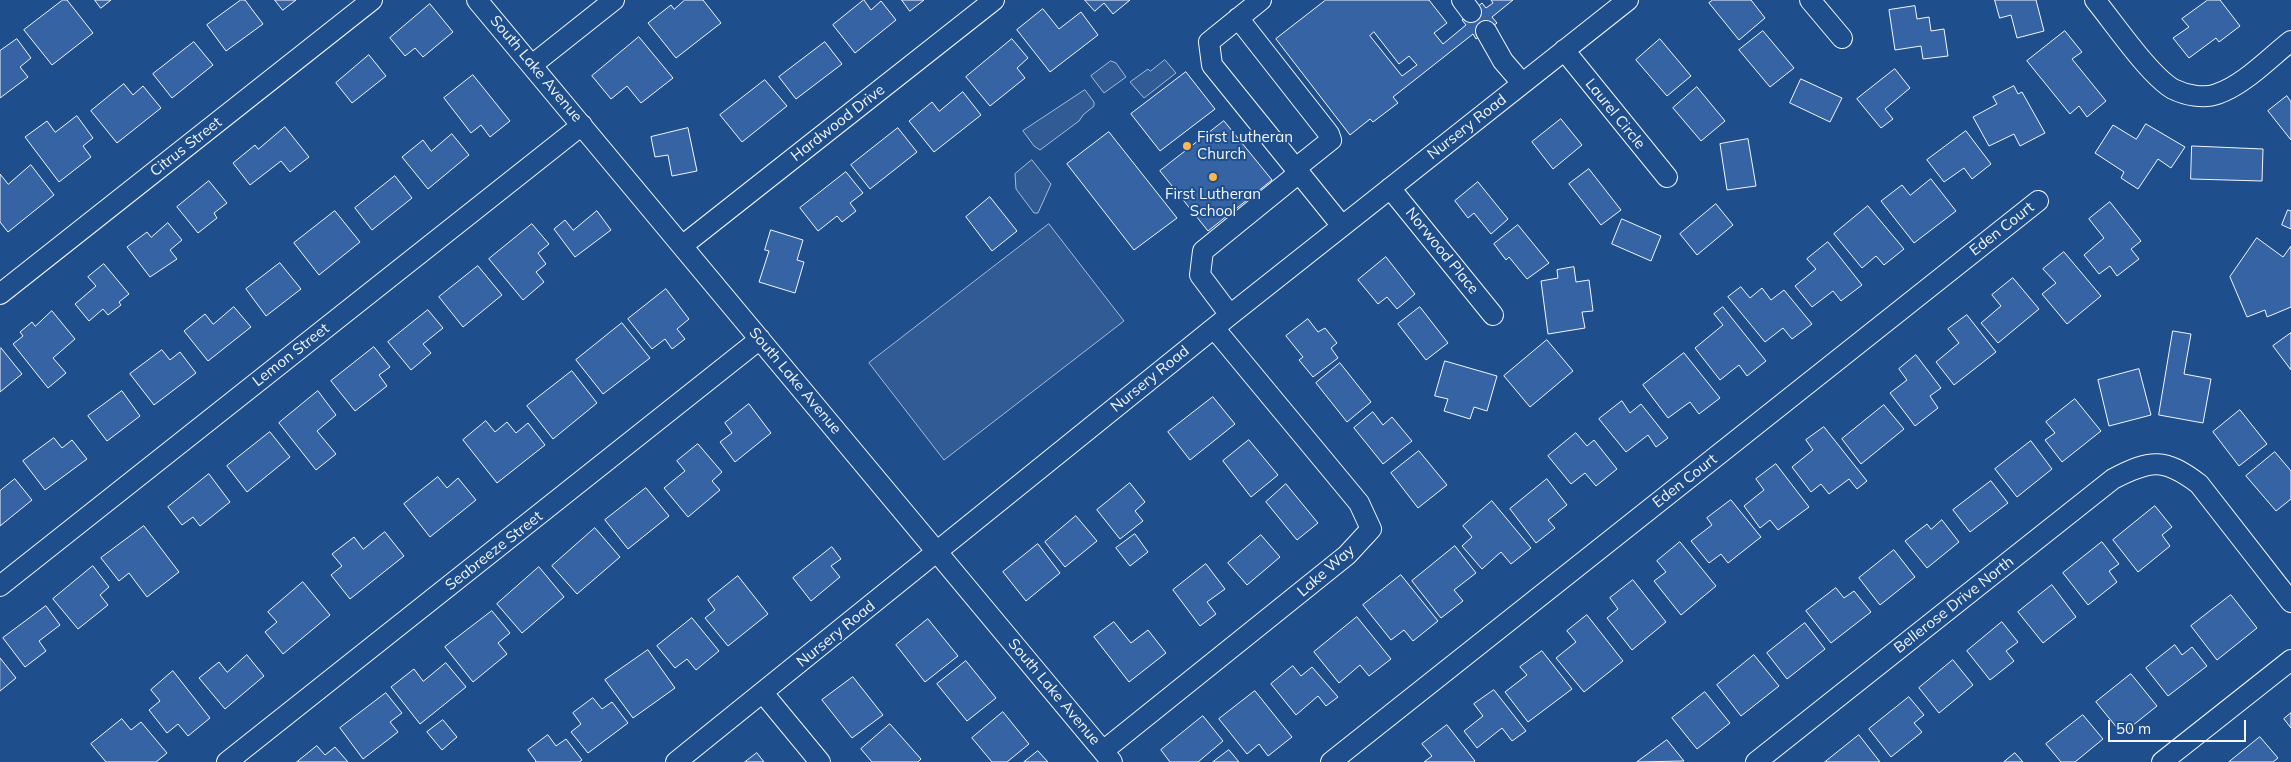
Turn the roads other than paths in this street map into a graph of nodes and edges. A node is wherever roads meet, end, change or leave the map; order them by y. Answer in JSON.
{"nodes":[{"id":1,"x":372,"y":0,"type":"edge"},
{"id":2,"x":477,"y":0,"type":"edge"},
{"id":3,"x":614,"y":0,"type":"edge"},
{"id":4,"x":994,"y":0,"type":"edge"},
{"id":5,"x":1261,"y":0,"type":"edge"},
{"id":6,"x":1628,"y":0,"type":"edge"},
{"id":7,"x":1810,"y":0,"type":"edge"},
{"id":8,"x":2095,"y":0,"type":"edge"},
{"id":9,"x":1238,"y":18,"type":"junction"},
{"id":10,"x":1486,"y":31,"type":"dead end"},
{"id":11,"x":1842,"y":38,"type":"dead end"},
{"id":12,"x":2291,"y":40,"type":"edge"},
{"id":13,"x":1564,"y":50,"type":"junction"},
{"id":14,"x":532,"y":65,"type":"junction"},
{"id":15,"x":1522,"y":83,"type":"junction"},
{"id":16,"x":582,"y":125,"type":"junction"},
{"id":17,"x":1297,"y":171,"type":"junction"},
{"id":18,"x":1667,"y":177,"type":"dead end"},
{"id":19,"x":1390,"y":188,"type":"junction"},
{"id":20,"x":2038,"y":201,"type":"dead end"},
{"id":21,"x":1342,"y":226,"type":"junction"},
{"id":22,"x":682,"y":246,"type":"junction"},
{"id":23,"x":0,"y":294,"type":"edge"},
{"id":24,"x":1230,"y":315,"type":"junction"},
{"id":25,"x":1493,"y":315,"type":"dead end"},
{"id":26,"x":1214,"y":328,"type":"junction"},
{"id":27,"x":760,"y":339,"type":"junction"},
{"id":28,"x":936,"y":550,"type":"junction"},
{"id":29,"x":0,"y":586,"type":"edge"},
{"id":30,"x":2291,"y":602,"type":"edge"},
{"id":31,"x":2291,"y":660,"type":"edge"},
{"id":32,"x":762,"y":693,"type":"junction"},
{"id":33,"x":1107,"y":757,"type":"edge"},
{"id":34,"x":228,"y":762,"type":"edge"},
{"id":35,"x":676,"y":762,"type":"edge"},
{"id":36,"x":820,"y":762,"type":"edge"},
{"id":37,"x":1331,"y":762,"type":"edge"},
{"id":38,"x":1756,"y":762,"type":"edge"},
{"id":39,"x":2162,"y":762,"type":"edge"}],
"edges":[{"from":1,"to":23,"type":"street","name":"Citrus Street"},
{"from":2,"to":14,"type":"street","name":"South Lake Avenue"},
{"from":3,"to":14,"type":"street"},
{"from":4,"to":22,"type":"street","name":"Hardwood Drive"},
{"from":5,"to":9,"type":"street"},
{"from":6,"to":13,"type":"street","name":"Nursery Road"},
{"from":7,"to":11,"type":"street"},
{"from":8,"to":12,"type":"street"},
{"from":9,"to":17,"type":"street"},
{"from":9,"to":17,"type":"street"},
{"from":10,"to":15,"type":"street"},
{"from":13,"to":15,"type":"street","name":"Nursery Road"},
{"from":13,"to":18,"type":"street","name":"Laurel Circle"},
{"from":14,"to":16,"type":"street","name":"South Lake Avenue"},
{"from":15,"to":19,"type":"street","name":"Nursery Road"},
{"from":16,"to":22,"type":"street","name":"South Lake Avenue"},
{"from":16,"to":29,"type":"street","name":"Lemon Street"},
{"from":17,"to":21,"type":"street"},
{"from":17,"to":24,"type":"street"},
{"from":19,"to":21,"type":"street","name":"Nursery Road"},
{"from":19,"to":25,"type":"street","name":"Norwood Place"},
{"from":20,"to":37,"type":"street","name":"Eden Court"},
{"from":21,"to":24,"type":"street","name":"Nursery Road"},
{"from":22,"to":27,"type":"street","name":"South Lake Avenue"},
{"from":24,"to":26,"type":"street","name":"Nursery Road"},
{"from":26,"to":28,"type":"street","name":"Nursery Road"},
{"from":26,"to":33,"type":"street","name":"Lake Way"},
{"from":27,"to":28,"type":"street","name":"South Lake Avenue"},
{"from":27,"to":34,"type":"street","name":"Seabreeze Street"},
{"from":28,"to":32,"type":"street","name":"Nursery Road"},
{"from":28,"to":33,"type":"street","name":"South Lake Avenue"},
{"from":30,"to":38,"type":"street","name":"Bellerose Drive North"},
{"from":31,"to":39,"type":"street"},
{"from":32,"to":35,"type":"street","name":"Nursery Road"},
{"from":32,"to":36,"type":"street"}]}
